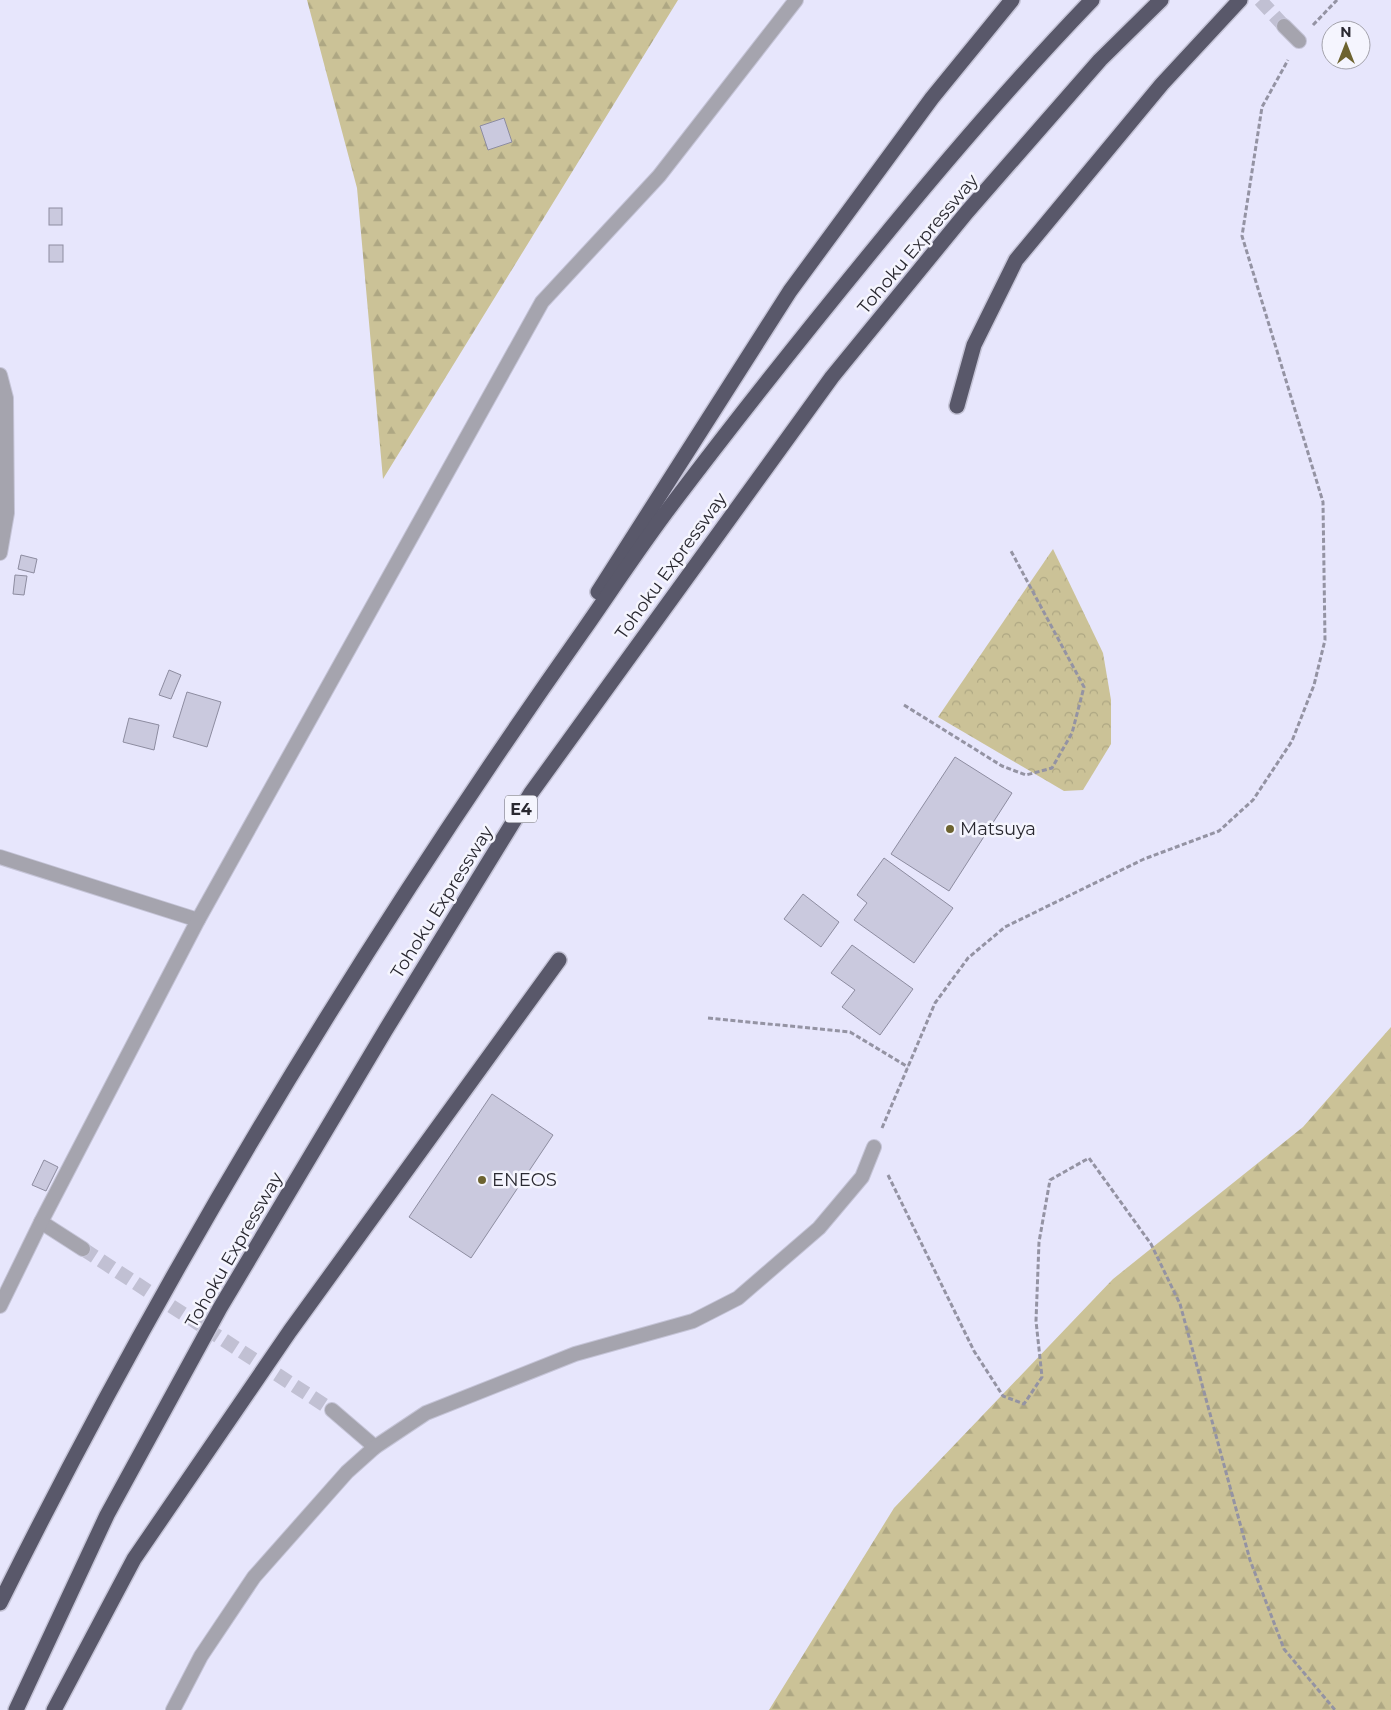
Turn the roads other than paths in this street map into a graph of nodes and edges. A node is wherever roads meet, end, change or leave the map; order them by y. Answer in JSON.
{"nodes":[{"id":1,"x":796,"y":0,"type":"edge"},
{"id":2,"x":1012,"y":0,"type":"edge"},
{"id":3,"x":1092,"y":0,"type":"edge"},
{"id":4,"x":1162,"y":0,"type":"edge"},
{"id":5,"x":1240,"y":0,"type":"edge"},
{"id":6,"x":1284,"y":26,"type":"tunnel mouth"},
{"id":7,"x":1299,"y":41,"type":"road end"},
{"id":8,"x":0,"y":375,"type":"edge"},
{"id":9,"x":957,"y":406,"type":"dead end"},
{"id":10,"x":0,"y":553,"type":"edge"},
{"id":11,"x":486,"y":768,"type":"junction"},
{"id":12,"x":0,"y":857,"type":"edge"},
{"id":13,"x":198,"y":920,"type":"junction"},
{"id":14,"x":559,"y":960,"type":"dead end"},
{"id":15,"x":874,"y":1147,"type":"road end"},
{"id":16,"x":40,"y":1222,"type":"junction"},
{"id":17,"x":83,"y":1249,"type":"tunnel mouth"},
{"id":18,"x":0,"y":1306,"type":"edge"},
{"id":19,"x":332,"y":1410,"type":"tunnel mouth"},
{"id":20,"x":375,"y":1447,"type":"junction"},
{"id":21,"x":0,"y":1603,"type":"edge"},
{"id":22,"x":16,"y":1710,"type":"edge"},
{"id":23,"x":54,"y":1710,"type":"edge"},
{"id":24,"x":173,"y":1710,"type":"edge"}],
"edges":[{"from":1,"to":13,"type":"street"},
{"from":2,"to":11,"type":"highway"},
{"from":3,"to":11,"type":"highway","name":"Tohoku Expressway"},
{"from":4,"to":22,"type":"highway","name":"Tohoku Expressway","number":"E4"},
{"from":5,"to":9,"type":"highway"},
{"from":6,"to":7,"type":"street"},
{"from":8,"to":10,"type":"street"},
{"from":11,"to":21,"type":"highway","name":"Tohoku Expressway"},
{"from":12,"to":13,"type":"street"},
{"from":13,"to":16,"type":"street"},
{"from":14,"to":23,"type":"highway"},
{"from":15,"to":20,"type":"street"},
{"from":16,"to":17,"type":"street"},
{"from":16,"to":18,"type":"street"},
{"from":19,"to":20,"type":"street"},
{"from":20,"to":24,"type":"street"}]}
